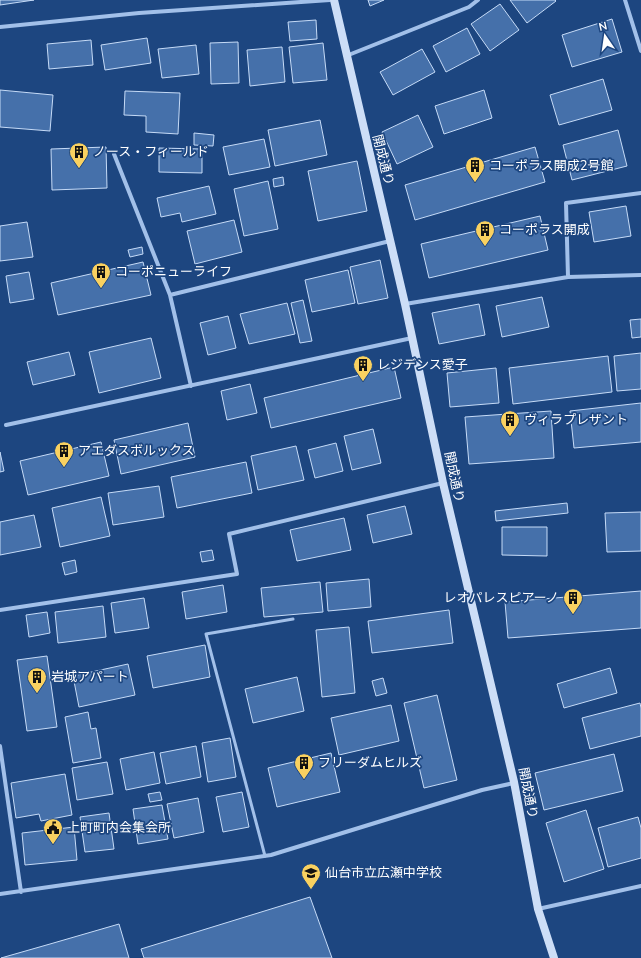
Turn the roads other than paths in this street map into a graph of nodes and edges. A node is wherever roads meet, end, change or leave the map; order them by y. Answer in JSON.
{"nodes":[{"id":1,"x":330,"y":0,"type":"edge"},
{"id":2,"x":334,"y":0,"type":"edge"},
{"id":3,"x":478,"y":0,"type":"edge"},
{"id":4,"x":625,"y":0,"type":"edge"},
{"id":5,"x":0,"y":27,"type":"edge"},
{"id":6,"x":641,"y":51,"type":"edge"},
{"id":7,"x":346,"y":57,"type":"junction"},
{"id":8,"x":114,"y":154,"type":"dead end"},
{"id":9,"x":641,"y":193,"type":"edge"},
{"id":10,"x":390,"y":241,"type":"junction"},
{"id":11,"x":641,"y":275,"type":"edge"},
{"id":12,"x":568,"y":277,"type":"junction"},
{"id":13,"x":170,"y":295,"type":"junction"},
{"id":14,"x":405,"y":304,"type":"junction"},
{"id":15,"x":412,"y":338,"type":"junction"},
{"id":16,"x":191,"y":386,"type":"junction"},
{"id":17,"x":6,"y":425,"type":"dead end"},
{"id":18,"x":443,"y":483,"type":"junction"},
{"id":19,"x":0,"y":610,"type":"edge"},
{"id":20,"x":293,"y":619,"type":"dead end"},
{"id":21,"x":0,"y":746,"type":"edge"},
{"id":22,"x":514,"y":782,"type":"junction"},
{"id":23,"x":265,"y":856,"type":"junction"},
{"id":24,"x":641,"y":886,"type":"edge"},
{"id":25,"x":21,"y":892,"type":"junction"},
{"id":26,"x":0,"y":894,"type":"edge"},
{"id":27,"x":538,"y":909,"type":"junction"},
{"id":28,"x":554,"y":958,"type":"edge"}],
"edges":[{"from":1,"to":5,"type":"street"},
{"from":2,"to":7,"type":"street","name":"開成通り"},
{"from":3,"to":7,"type":"street"},
{"from":4,"to":6,"type":"street"},
{"from":7,"to":10,"type":"street","name":"開成通り"},
{"from":8,"to":13,"type":"street"},
{"from":9,"to":12,"type":"street"},
{"from":10,"to":13,"type":"street"},
{"from":10,"to":14,"type":"street","name":"開成通り"},
{"from":11,"to":12,"type":"street"},
{"from":12,"to":14,"type":"street"},
{"from":13,"to":16,"type":"street"},
{"from":14,"to":15,"type":"street","name":"開成通り"},
{"from":15,"to":16,"type":"street"},
{"from":15,"to":18,"type":"street","name":"開成通り"},
{"from":16,"to":17,"type":"street"},
{"from":18,"to":19,"type":"street"},
{"from":18,"to":22,"type":"street","name":"開成通り"},
{"from":20,"to":23,"type":"lane"},
{"from":21,"to":25,"type":"street"},
{"from":22,"to":23,"type":"street"},
{"from":22,"to":27,"type":"street","name":"開成通り"},
{"from":23,"to":25,"type":"street"},
{"from":24,"to":27,"type":"street"},
{"from":25,"to":26,"type":"street"},
{"from":27,"to":28,"type":"street","name":"開成通り"}]}
